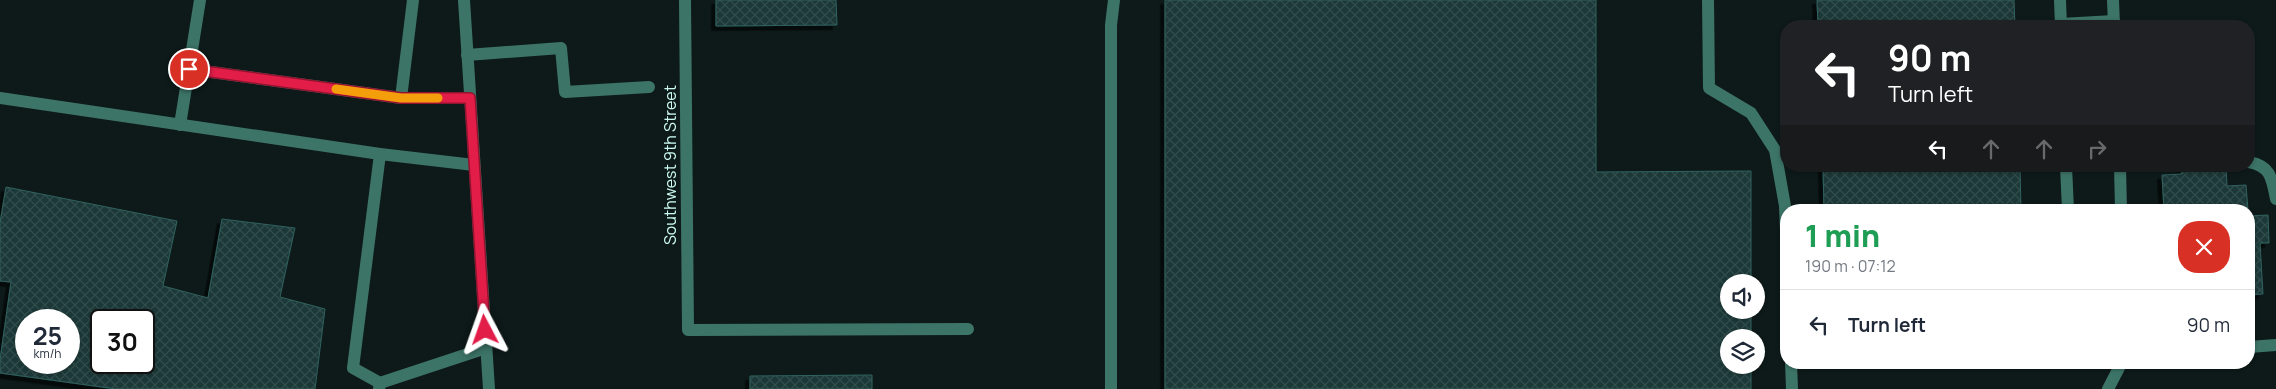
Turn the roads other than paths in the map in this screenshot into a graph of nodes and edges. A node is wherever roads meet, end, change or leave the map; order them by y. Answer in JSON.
{"nodes":[{"id":1,"x":200,"y":0,"type":"edge"},
{"id":2,"x":413,"y":0,"type":"edge"},
{"id":3,"x":464,"y":0,"type":"edge"},
{"id":4,"x":685,"y":0,"type":"edge"},
{"id":5,"x":1114,"y":0,"type":"edge"},
{"id":6,"x":1708,"y":0,"type":"edge"},
{"id":7,"x":2060,"y":0,"type":"edge"},
{"id":8,"x":2113,"y":0,"type":"edge"},
{"id":9,"x":2061,"y":20,"type":"edge"},
{"id":10,"x":2114,"y":20,"type":"edge"},
{"id":11,"x":467,"y":55,"type":"junction"},
{"id":12,"x":189,"y":69,"type":"junction"},
{"id":13,"x":649,"y":87,"type":"dead end"},
{"id":14,"x":0,"y":98,"type":"edge"},
{"id":15,"x":401,"y":98,"type":"junction"},
{"id":16,"x":470,"y":98,"type":"junction"},
{"id":17,"x":180,"y":125,"type":"junction"},
{"id":18,"x":380,"y":154,"type":"junction"},
{"id":19,"x":2255,"y":163,"type":"edge"},
{"id":20,"x":474,"y":164,"type":"junction"},
{"id":21,"x":2066,"y":172,"type":"edge"},
{"id":22,"x":2120,"y":172,"type":"edge"},
{"id":23,"x":2276,"y":199,"type":"edge"},
{"id":24,"x":1785,"y":204,"type":"edge"},
{"id":25,"x":2068,"y":204,"type":"edge"},
{"id":26,"x":2121,"y":204,"type":"edge"},
{"id":27,"x":968,"y":329,"type":"dead end"},
{"id":28,"x":2276,"y":345,"type":"edge"},
{"id":29,"x":2255,"y":347,"type":"edge"},
{"id":30,"x":486,"y":348,"type":"junction"},
{"id":31,"x":1791,"y":369,"type":"edge"},
{"id":32,"x":2118,"y":369,"type":"edge"},
{"id":33,"x":380,"y":386,"type":"edge"},
{"id":34,"x":489,"y":389,"type":"edge"},
{"id":35,"x":1111,"y":389,"type":"edge"},
{"id":36,"x":1792,"y":389,"type":"edge"},
{"id":37,"x":2108,"y":389,"type":"edge"}],
"edges":[{"from":1,"to":12,"type":"street"},
{"from":2,"to":15,"type":"street"},
{"from":3,"to":11,"type":"street"},
{"from":4,"to":27,"type":"street","name":"Southwest 9th Street"},
{"from":5,"to":35,"type":"street"},
{"from":6,"to":24,"type":"street"},
{"from":7,"to":9,"type":"street"},
{"from":8,"to":10,"type":"street"},
{"from":11,"to":13,"type":"street"},
{"from":11,"to":16,"type":"street"},
{"from":12,"to":15,"type":"street"},
{"from":12,"to":17,"type":"street"},
{"from":14,"to":17,"type":"street"},
{"from":15,"to":16,"type":"street"},
{"from":16,"to":20,"type":"street"},
{"from":17,"to":18,"type":"street"},
{"from":18,"to":20,"type":"street"},
{"from":18,"to":33,"type":"street"},
{"from":19,"to":23,"type":"street"},
{"from":20,"to":30,"type":"street"},
{"from":21,"to":25,"type":"street"},
{"from":22,"to":26,"type":"street"},
{"from":28,"to":29,"type":"street"},
{"from":30,"to":33,"type":"street"},
{"from":30,"to":34,"type":"street"},
{"from":31,"to":36,"type":"street"},
{"from":32,"to":37,"type":"street"}]}
